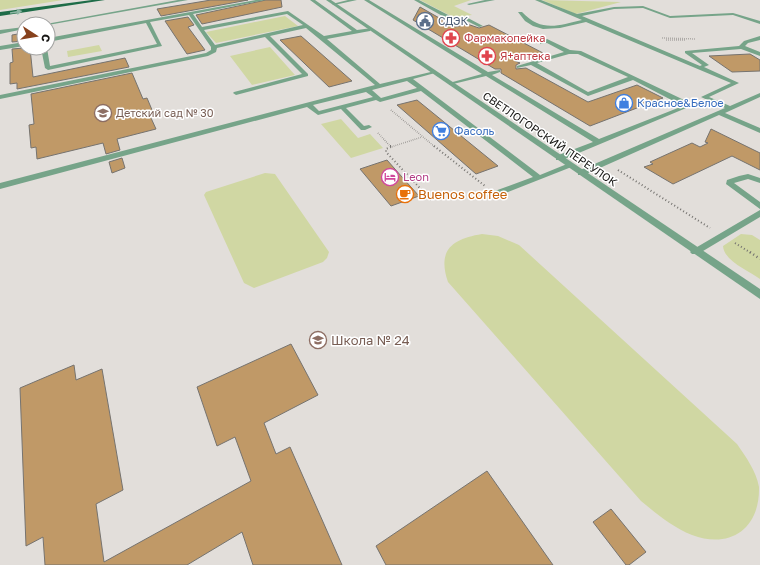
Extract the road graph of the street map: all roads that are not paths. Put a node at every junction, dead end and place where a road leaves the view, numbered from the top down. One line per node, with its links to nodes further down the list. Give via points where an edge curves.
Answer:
1 (74, 0): 13 (main road)
2 (103, 0): 13 (main road)
3 (186, 0): 20 (lane)
4 (263, 0): 16 (lane)
5 (312, 0): 27 (lane)
6 (355, 0): 11 (lane)
7 (366, 0): 46 (lane)
8 (416, 0): 23 (lane, via 455,21 466,18)
9 (492, 0): 12 (lane)
10 (537, 0): 17 (lane)
11 (331, 2): 26 (street, СВЕТЛОГОРСКИЙ ПЕРЕУЛОК)
12 (469, 4)
13 (32, 9): 15 (main road, one-way to 13)
14 (520, 13): 18 (lane, via 531,25 551,29)
15 (0, 14)
16 (190, 14): 19 (lane); 25 (lane)
17 (576, 16): 18 (lane); 21 (lane, via 614,8 644,7 670,18 733,14)
18 (587, 20): 43 (lane)
19 (147, 21): 30 (lane); 40 (lane, via 160,45 48,68)
20 (56, 23)
21 (760, 23)
22 (307, 26): 25 (lane, via 288,12); 29 (lane); 31 (lane)
23 (481, 26)
24 (16, 29): 28 (lane)
25 (201, 29): 35 (lane)
26 (370, 29): 27 (lane); 45 (street, СВЕТЛОГОРСКИЙ ПЕРЕУЛОК)
27 (355, 31): 31 (lane)
28 (0, 32)
29 (266, 35): 35 (lane); 53 (lane, via 306,75)
30 (56, 38)
31 (323, 38): 50 (lane)
32 (760, 38): 36 (lane, via 746,42)
33 (542, 43): 38 (lane, via 546,41)
34 (16, 45): 37 (lane)
35 (214, 47): 55 (lane, via 208,54)
36 (741, 47): 39 (lane); 43 (lane, via 687,52 706,65)
37 (0, 48)
38 (569, 52): 41 (lane); 47 (lane, via 579,52)
39 (760, 54)
40 (46, 56)
41 (532, 64): 42 (lane); 47 (lane, via 588,94)
42 (519, 67)
43 (699, 67): 59 (lane, via 736,83 704,97)
44 (498, 71): 46 (lane)
45 (433, 72): 48 (lane); 49 (street, СВЕТЛОГОРСКИЙ ПЕРЕУЛОК)
46 (488, 74): 49 (lane); 63 (lane)
47 (632, 78): 63 (lane, via 688,106)
48 (409, 79): 50 (lane); 51 (lane)
49 (451, 84): 64 (street, СВЕТЛОГОРСКИЙ ПЕРЕУЛОК)
50 (380, 87): 52 (lane)
51 (422, 89): 56 (lane); 67 (lane)
52 (368, 90): 56 (lane); 57 (lane)
53 (236, 93)
54 (760, 95): 59 (lane)
55 (0, 97)
56 (379, 99): 58 (lane)
57 (309, 105): 58 (lane, via 318,113); 69 (lane)
58 (342, 107): 61 (lane, via 363,129)
59 (730, 108): 60 (lane)
60 (719, 113): 62 (lane); 66 (lane)
61 (370, 127)
62 (760, 131)
63 (598, 142): 64 (lane)
64 (559, 158): 65 (street, СВЕТЛОГОРСКИЙ ПЕРЕУЛОК)
65 (570, 166): 66 (street, СВЕТЛОГОРСКИЙ ПЕРЕУЛОК); 67 (lane)
66 (581, 173): 73 (street, СВЕТЛОГОРСКИЙ ПЕРЕУЛОК)
67 (539, 178): 70 (lane)
68 (760, 181): 71 (lane, via 748,175 730,184)
69 (0, 186)
70 (495, 194)
71 (760, 206)
72 (760, 213): 73 (lane)
73 (695, 252): 74 (street, СВЕТЛОГОРСКИЙ ПЕРЕУЛОК)
74 (760, 295)

